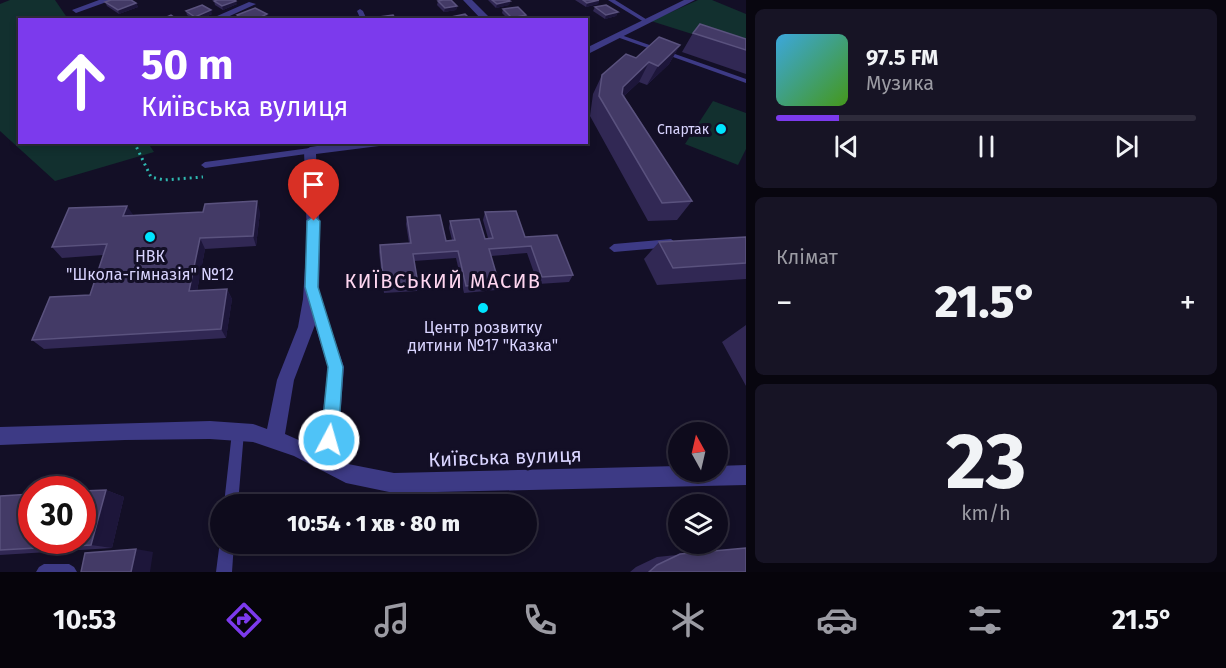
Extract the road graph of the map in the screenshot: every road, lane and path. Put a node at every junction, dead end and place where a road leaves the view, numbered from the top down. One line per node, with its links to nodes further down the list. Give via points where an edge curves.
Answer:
1 (69, 0): 8 (street)
2 (108, 0): 8 (street)
3 (467, 0): 11 (street)
4 (611, 0): 12 (lane)
5 (691, 0): 12 (street)
6 (252, 4): 9 (street)
7 (360, 12): 10 (lane)
8 (77, 15)
9 (217, 18)
10 (363, 18)
11 (486, 18)
12 (646, 21): 13 (street)
13 (619, 36): 14 (street); 15 (lane)
14 (588, 51)
15 (746, 81)
16 (135, 144): 19 (path, via 147,172 157,180 204,177)
17 (364, 144): 18 (street)
18 (310, 151): 19 (lane); 22 (street)
19 (205, 165)
20 (680, 243): 21 (lane)
21 (614, 248)
22 (312, 287): 25 (street, via 307,322 286,380); 26 (street, via 336,367)
23 (238, 432): 24 (street, Київська вулиця); 25 (street, Київська вулиця); 28 (lane)
24 (0, 436)
25 (275, 439): 26 (street, Київська вулиця)
26 (327, 464): 27 (street, Київська вулиця, via 354,476 394,483)
27 (746, 475)
28 (232, 494)
29 (226, 554): 32 (lane)
30 (44, 572): 31 (lane)
31 (69, 572)
32 (224, 572)

